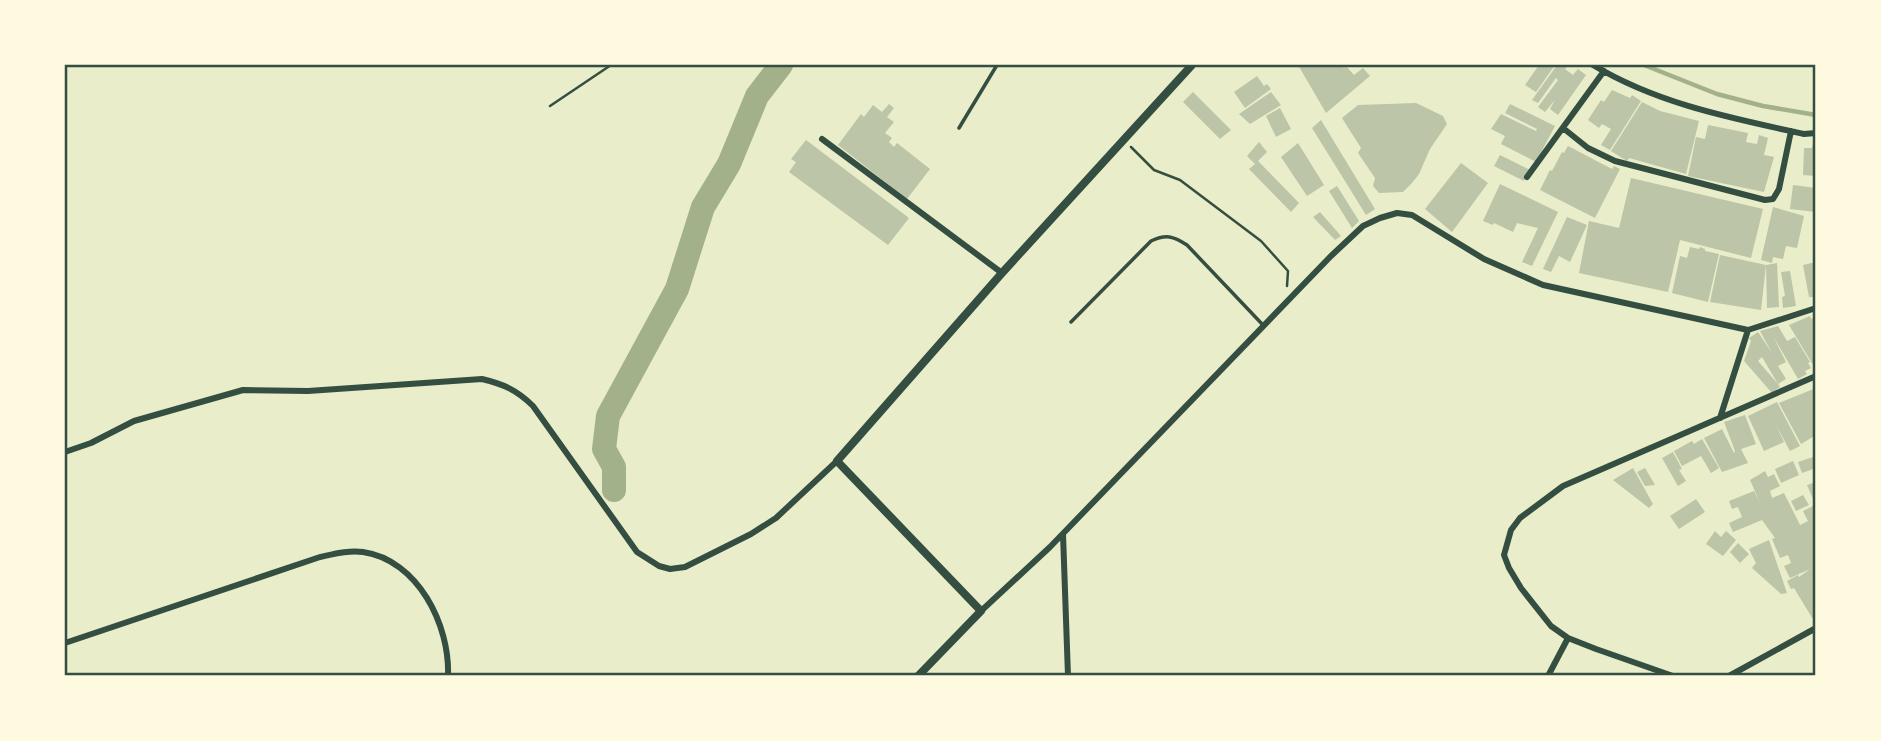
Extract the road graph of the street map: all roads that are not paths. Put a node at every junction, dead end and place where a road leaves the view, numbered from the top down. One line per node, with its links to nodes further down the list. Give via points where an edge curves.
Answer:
1 (997, 65): 5 (lane)
2 (1192, 65): 11 (street)
3 (1593, 65): 4 (street)
4 (1604, 71): 6 (street); 7 (street, via 1704,112)
5 (959, 128)
6 (1563, 128): 7 (street, via 1615,161 1765,200 1773,199 1779,189); 10 (street)
7 (1791, 131): 8 (street)
8 (1816, 133)
9 (822, 139): 11 (street)
10 (1527, 177)
11 (1002, 274): 19 (street)
12 (1816, 308): 15 (street)
13 (1071, 322): 14 (lane, via 1151,241 1164,235 1187,245)
14 (1263, 325): 15 (street, via 1363,226 1397,213 1412,215 1484,259 1543,285); 20 (street)
15 (1748, 330): 17 (street)
16 (1816, 376): 17 (street)
17 (1720, 418): 23 (street, via 1563,486 1511,530 1504,555 1510,568 1539,613)
18 (65, 453): 19 (street, via 134,421 243,390 308,391 482,379 506,385 533,405 637,552 670,569 685,567 751,534 797,501)
19 (837, 461): 21 (street)
20 (1063, 534): 21 (street); 27 (street)
21 (981, 611): 26 (street)
22 (1816, 628): 30 (street)
23 (1568, 638): 28 (street); 29 (street)
24 (65, 643): 25 (street, via 320,557 362,552 400,566 415,581 442,632)
25 (448, 676)
26 (919, 676)
27 (1068, 676)
28 (1548, 676)
29 (1673, 676)
30 (1729, 676)

